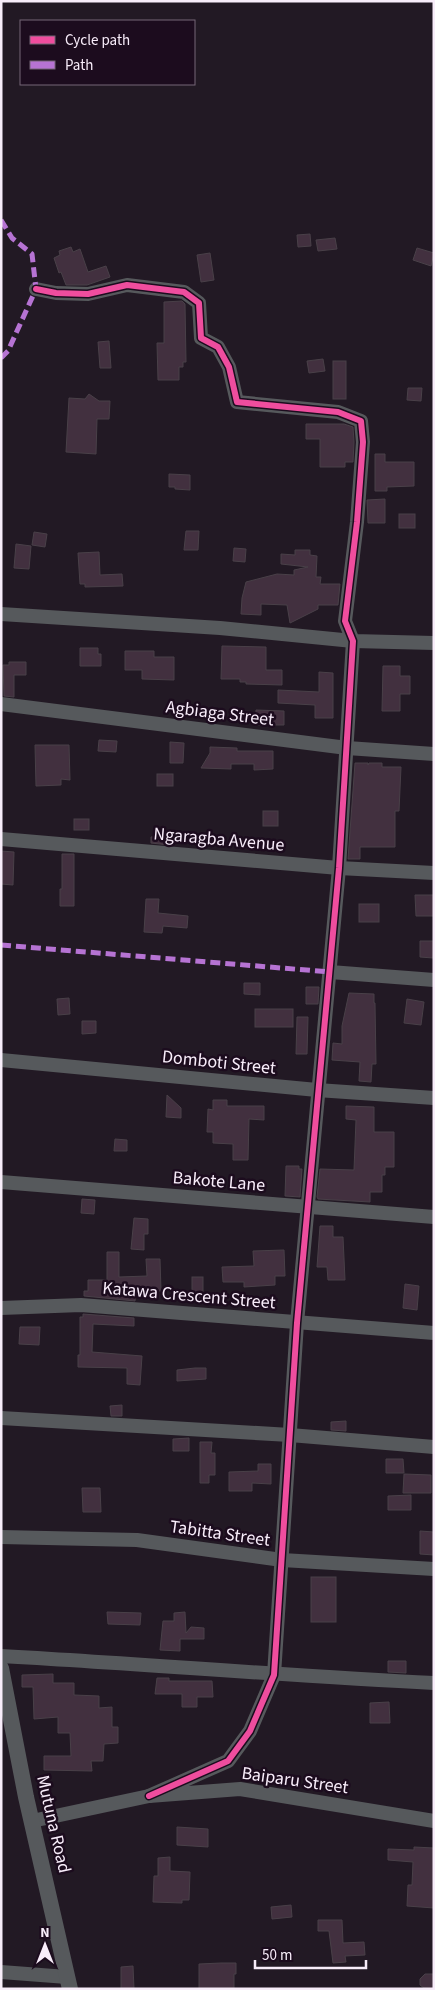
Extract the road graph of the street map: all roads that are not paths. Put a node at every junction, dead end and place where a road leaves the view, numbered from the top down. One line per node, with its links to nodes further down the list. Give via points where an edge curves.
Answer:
1 (36, 289): 3 (street, via 88,294 127,285 184,292 199,303 201,338 218,347 229,367 237,402 338,412 361,420 363,442 357,522 344,621)
2 (1, 614): 3 (street, via 220,628)
3 (353, 641): 4 (street); 6 (street)
4 (434, 643)
5 (1, 704): 6 (street, Agbiaga Street)
6 (347, 748): 7 (street, Agbiaga Street); 9 (street)
7 (434, 754)
8 (1, 839): 9 (street, Ngaragba Avenue)
9 (339, 868): 10 (street, Ngaragba Avenue); 11 (street)
10 (434, 873)
11 (330, 972): 12 (street); 14 (street)
12 (434, 980)
13 (1, 1060): 14 (street, Domboti Street)
14 (317, 1090): 15 (street, Domboti Street); 17 (street)
15 (434, 1098)
16 (1, 1182): 17 (street, Bakote Lane)
17 (306, 1207): 18 (street, Bakote Lane); 20 (street)
18 (434, 1217)
19 (1, 1308): 20 (street, Katawa Crescent Street, via 81,1305)
20 (297, 1323): 21 (street, Katawa Crescent Street); 23 (street)
21 (434, 1333)
22 (1, 1418): 23 (street)
23 (290, 1435): 24 (street); 26 (street)
24 (434, 1447)
25 (1, 1538): 26 (street, Tabitta Street, via 137,1540)
26 (282, 1560): 27 (street, Tabitta Street); 30 (street)
27 (434, 1569)
28 (1, 1656): 30 (street, via 152,1664)
29 (1, 1668): 33 (street, Mutuna Road)
30 (274, 1675): 31 (street); 32 (street, via 250,1731 228,1761)
31 (434, 1683)
32 (149, 1796): 33 (street, Baiparu Street); 34 (street, Baiparu Street, via 240,1789)
33 (32, 1821): 36 (street, Mutuna Road)
34 (434, 1821)
35 (1, 1972): 36 (street)
36 (69, 1983)

